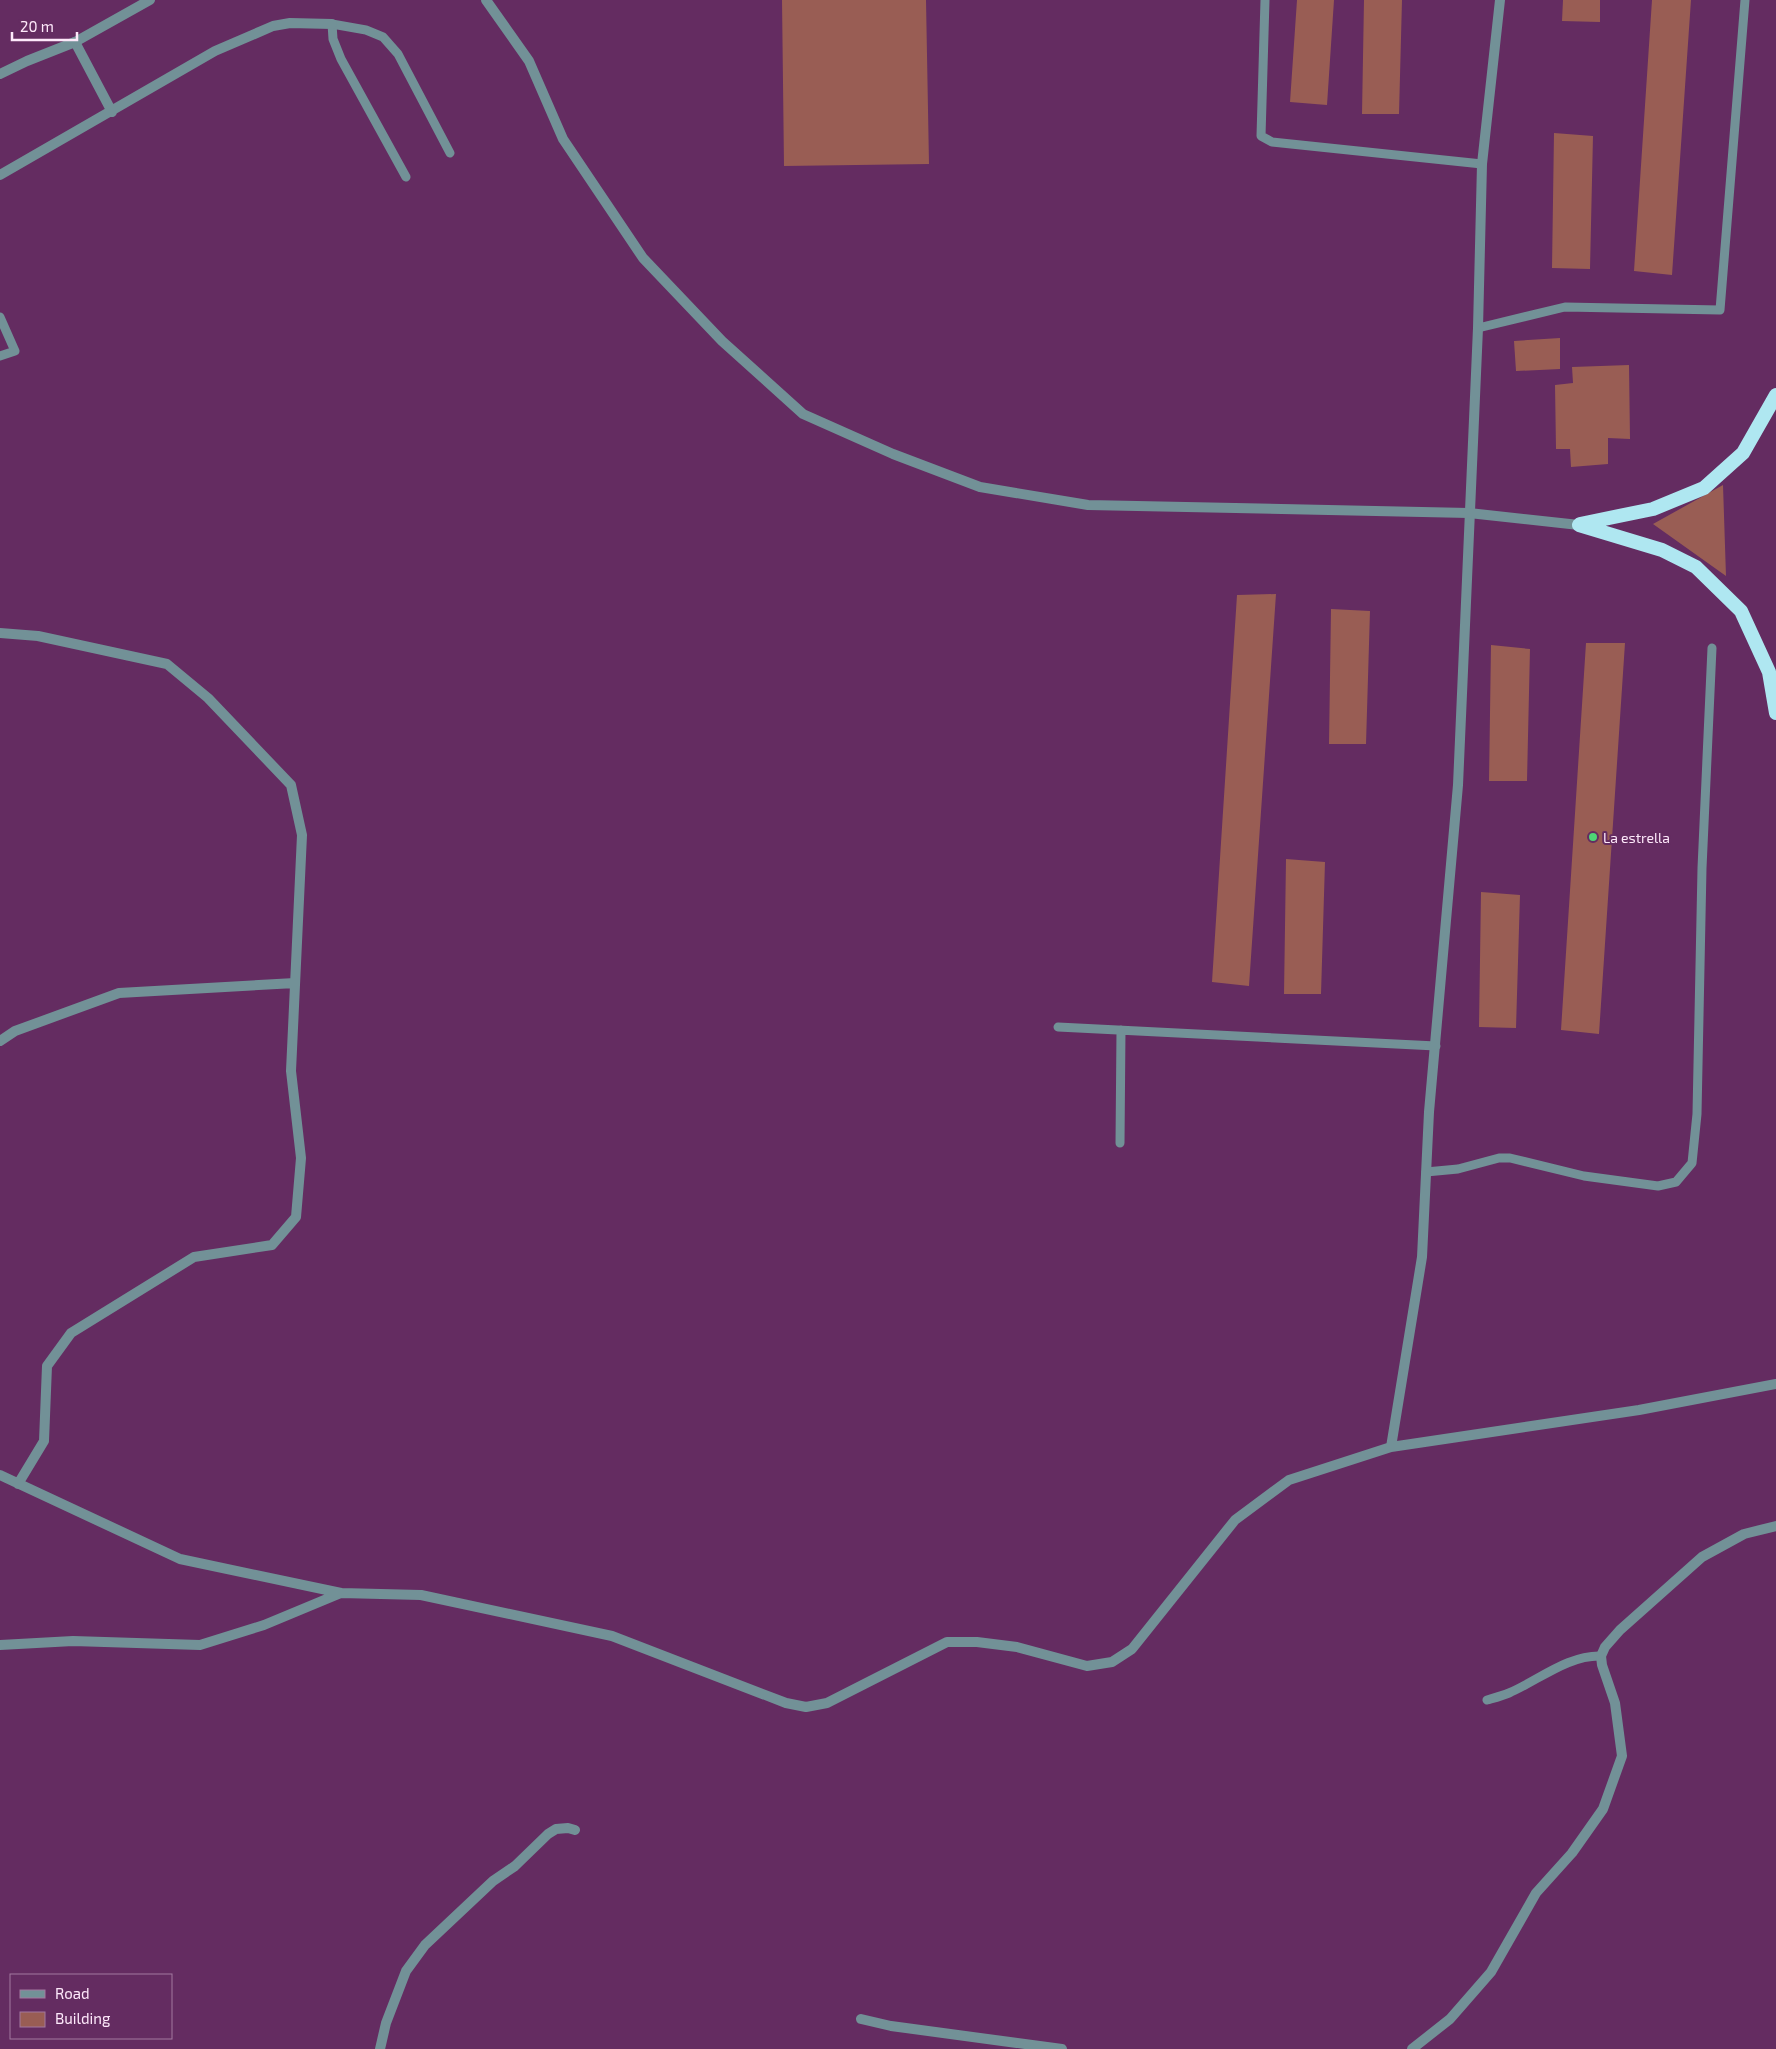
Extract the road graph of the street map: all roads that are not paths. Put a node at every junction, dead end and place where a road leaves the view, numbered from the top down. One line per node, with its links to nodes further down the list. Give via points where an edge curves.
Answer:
1 (150, 0): 7 (street)
2 (486, 0): 18 (street, via 529,61 563,139 643,258 722,341 803,414 893,454 980,487 1088,505)
3 (1265, 0): 11 (lane, via 1261,136 1272,142)
4 (1500, 0): 11 (street)
5 (1744, 0): 15 (lane, via 1720,310 1566,307)
6 (332, 24): 9 (street, via 273,26 215,51); 10 (lane, via 366,30 382,37 398,54); 13 (lane, via 333,39 341,59)
7 (75, 42): 8 (street); 9 (street)
8 (0, 74)
9 (112, 112): 12 (street)
10 (450, 153)
11 (1482, 164): 15 (street)
12 (0, 175)
13 (406, 177)
14 (0, 317): 16 (lane, via 15,351)
15 (1478, 328): 18 (street)
16 (0, 356)
17 (1776, 395): 19 (highway, via 1743,453 1704,488 1652,509)
18 (1468, 513): 19 (street); 27 (street, via 1458,785)
19 (1579, 524): 22 (highway, via 1662,550 1696,567 1741,611 1769,672)
20 (0, 633): 23 (street, via 38,636 167,664 208,698 291,785 302,835)
21 (1712, 648): 29 (lane, via 1702,868 1697,1114 1692,1163 1676,1182 1658,1186 1584,1176 1510,1158)
22 (1776, 713)
23 (295, 983): 26 (street, via 119,993 15,1031); 33 (street, via 290,1071 300,1158 296,1217 272,1245 194,1257 71,1333 47,1366 44,1441)
24 (1058, 1027): 25 (lane)
25 (1121, 1030): 27 (lane); 28 (lane)
26 (0, 1041)
27 (1436, 1046): 29 (street)
28 (1120, 1142)
29 (1426, 1172): 31 (street, via 1422,1257)
30 (1776, 1384): 31 (street, via 1638,1410)
31 (1391, 1446): 35 (street, via 1289,1480 1235,1520 1132,1649 1112,1662 1087,1666 1017,1647 947,1642 827,1703 806,1706 786,1703 612,1636 421,1595)
32 (0, 1474): 33 (street)
33 (18, 1484): 35 (street, via 180,1559)
34 (1776, 1526): 37 (street, via 1744,1534 1702,1557 1620,1630)
35 (341, 1594): 36 (street, via 264,1625 200,1645 72,1641)
36 (0, 1645)
37 (1601, 1656): 38 (lane, via 1589,1656 1565,1664 1509,1693); 43 (street, via 1615,1703 1622,1756 1603,1810 1536,1893 1491,1972 1450,2019)
38 (1487, 1700)
39 (575, 1830): 41 (street, via 556,1829 548,1834 425,1945 406,1972 386,2023)
40 (861, 2019): 42 (street)
41 (380, 2049)
42 (1062, 2049)
43 (1412, 2049)

